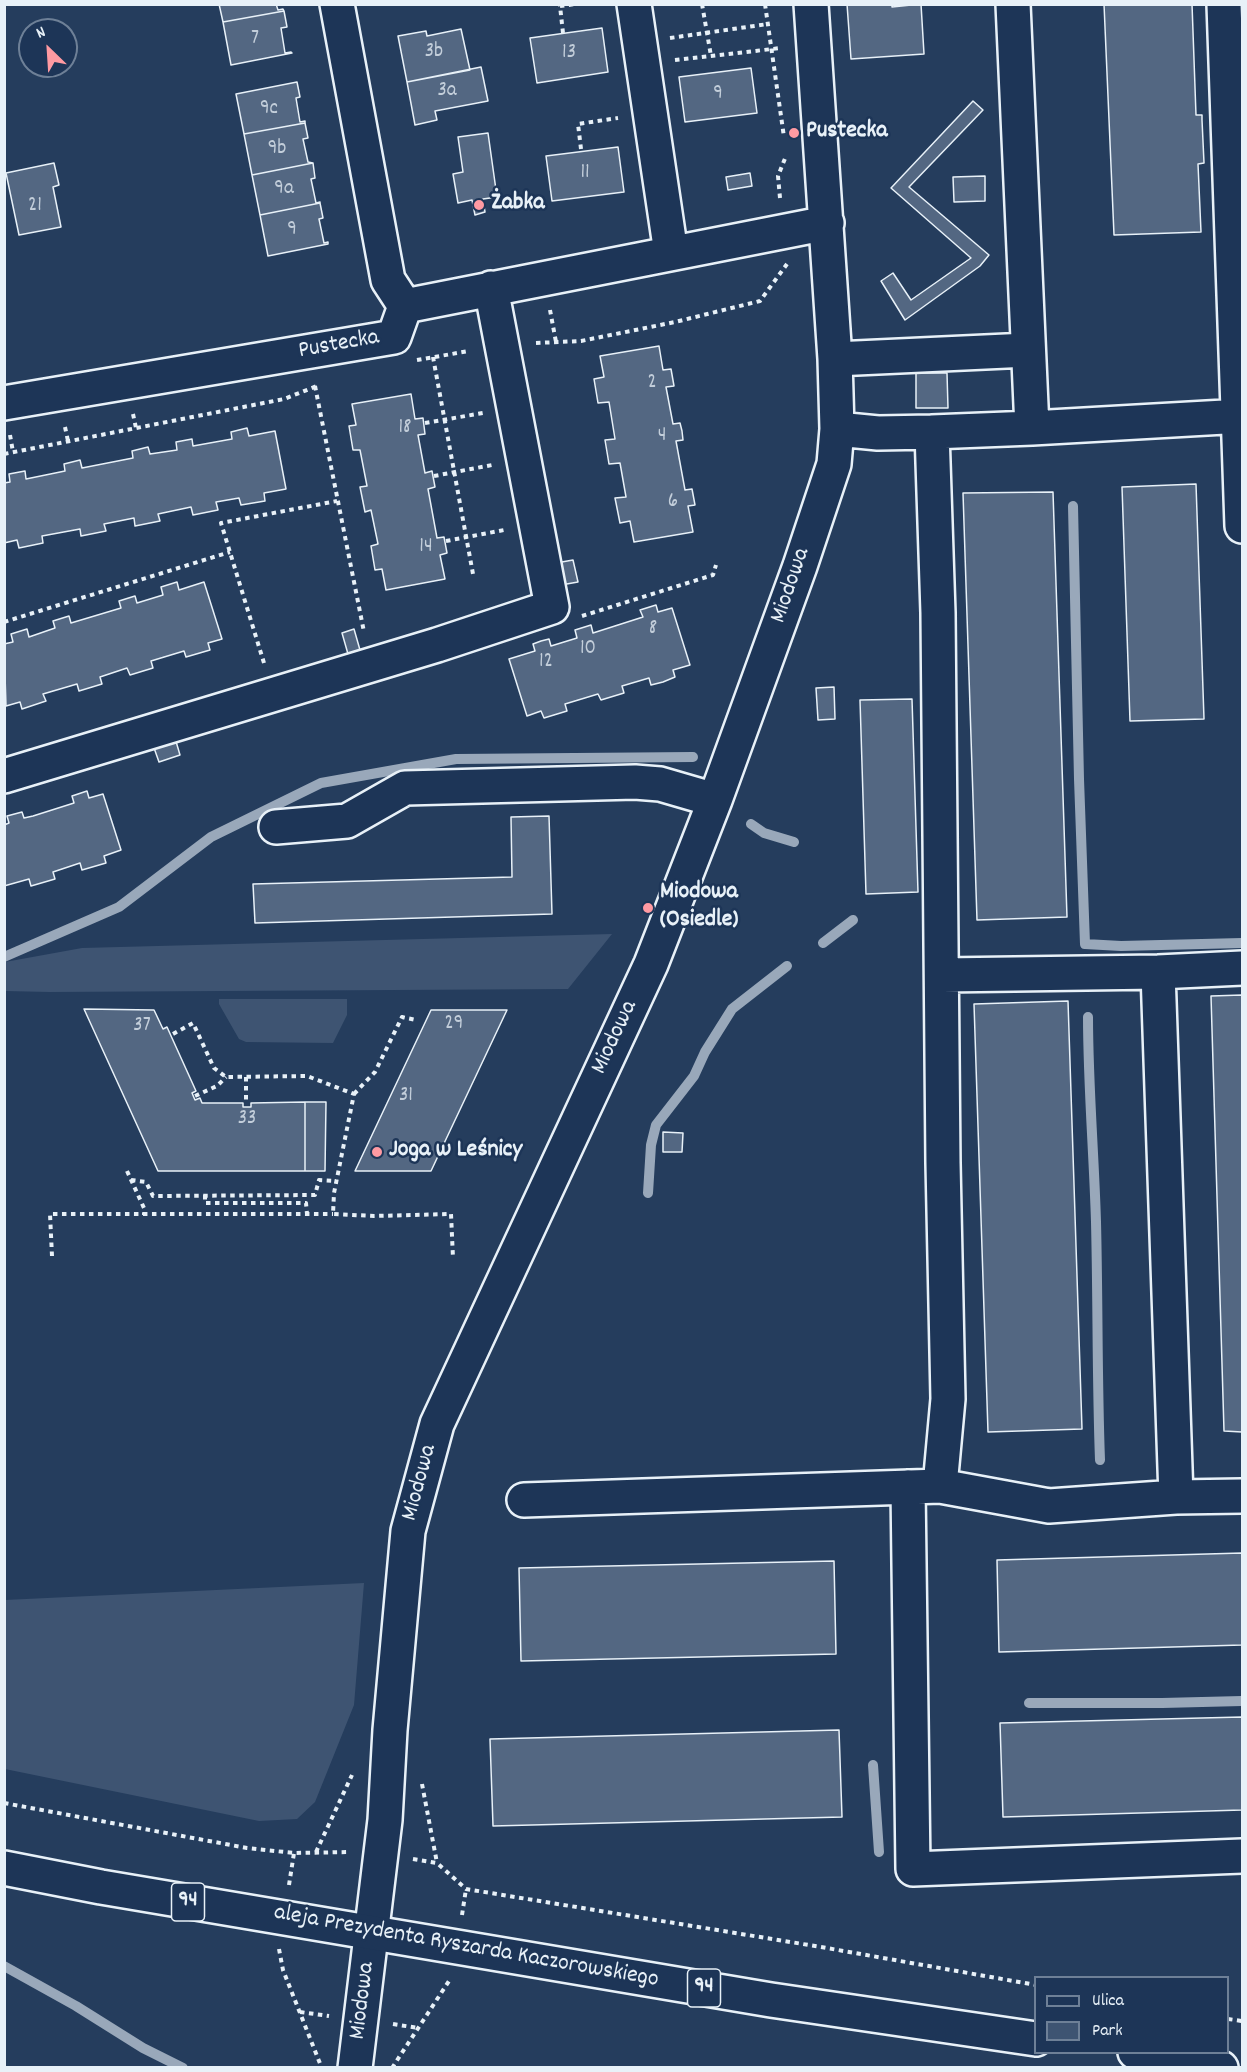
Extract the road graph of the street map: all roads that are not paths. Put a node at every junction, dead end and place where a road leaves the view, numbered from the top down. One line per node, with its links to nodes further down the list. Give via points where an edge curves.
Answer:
1 (337, 4): 9 (street, via 388,280)
2 (634, 4): 7 (street)
3 (811, 4): 6 (street, Miodowa)
4 (1013, 4): 10 (street)
5 (1224, 4): 13 (street)
6 (827, 223): 7 (street, Pustecka); 11 (street, Miodowa)
7 (671, 253): 8 (street, Pustecka)
8 (491, 288): 9 (street, Pustecka); 18 (street, via 552,607)
9 (405, 306): 12 (street, Pustecka, via 394,337)
10 (1028, 350): 11 (street); 15 (street)
11 (835, 359): 14 (street, Miodowa)
12 (4, 403)
13 (1241, 416): 15 (street); 17 (street)
14 (837, 429): 16 (street); 19 (street, Miodowa, via 834,464)
15 (1032, 429): 16 (street)
16 (933, 432): 23 (street)
17 (1242, 525)
18 (4, 777)
19 (715, 800): 20 (street, via 660,784 634,782 405,788 348,821); 31 (street, Miodowa, via 651,964 437,1425 408,1531)
20 (276, 827)
21 (1242, 968): 22 (street)
22 (1158, 972): 23 (street); 27 (street)
23 (943, 975): 24 (street, via 948,1399)
24 (940, 1486): 25 (street); 27 (street, via 1049,1506)
25 (908, 1487): 28 (street); 29 (street, via 913,1869)
26 (1242, 1496): 27 (street)
27 (1176, 1497)
28 (524, 1500)
29 (1242, 1856)
30 (4, 1868): 31 (street, aleja Prezydenta Ryszarda Kaczorowskiego / 94)
31 (373, 1932): 32 (street, aleja Prezydenta Ryszarda Kaczorowskiego / 94, via 771,2000); 34 (street, Miodowa)
32 (1034, 2039)
33 (1146, 2054): 35 (street)
34 (355, 2067)
35 (1221, 2067)

